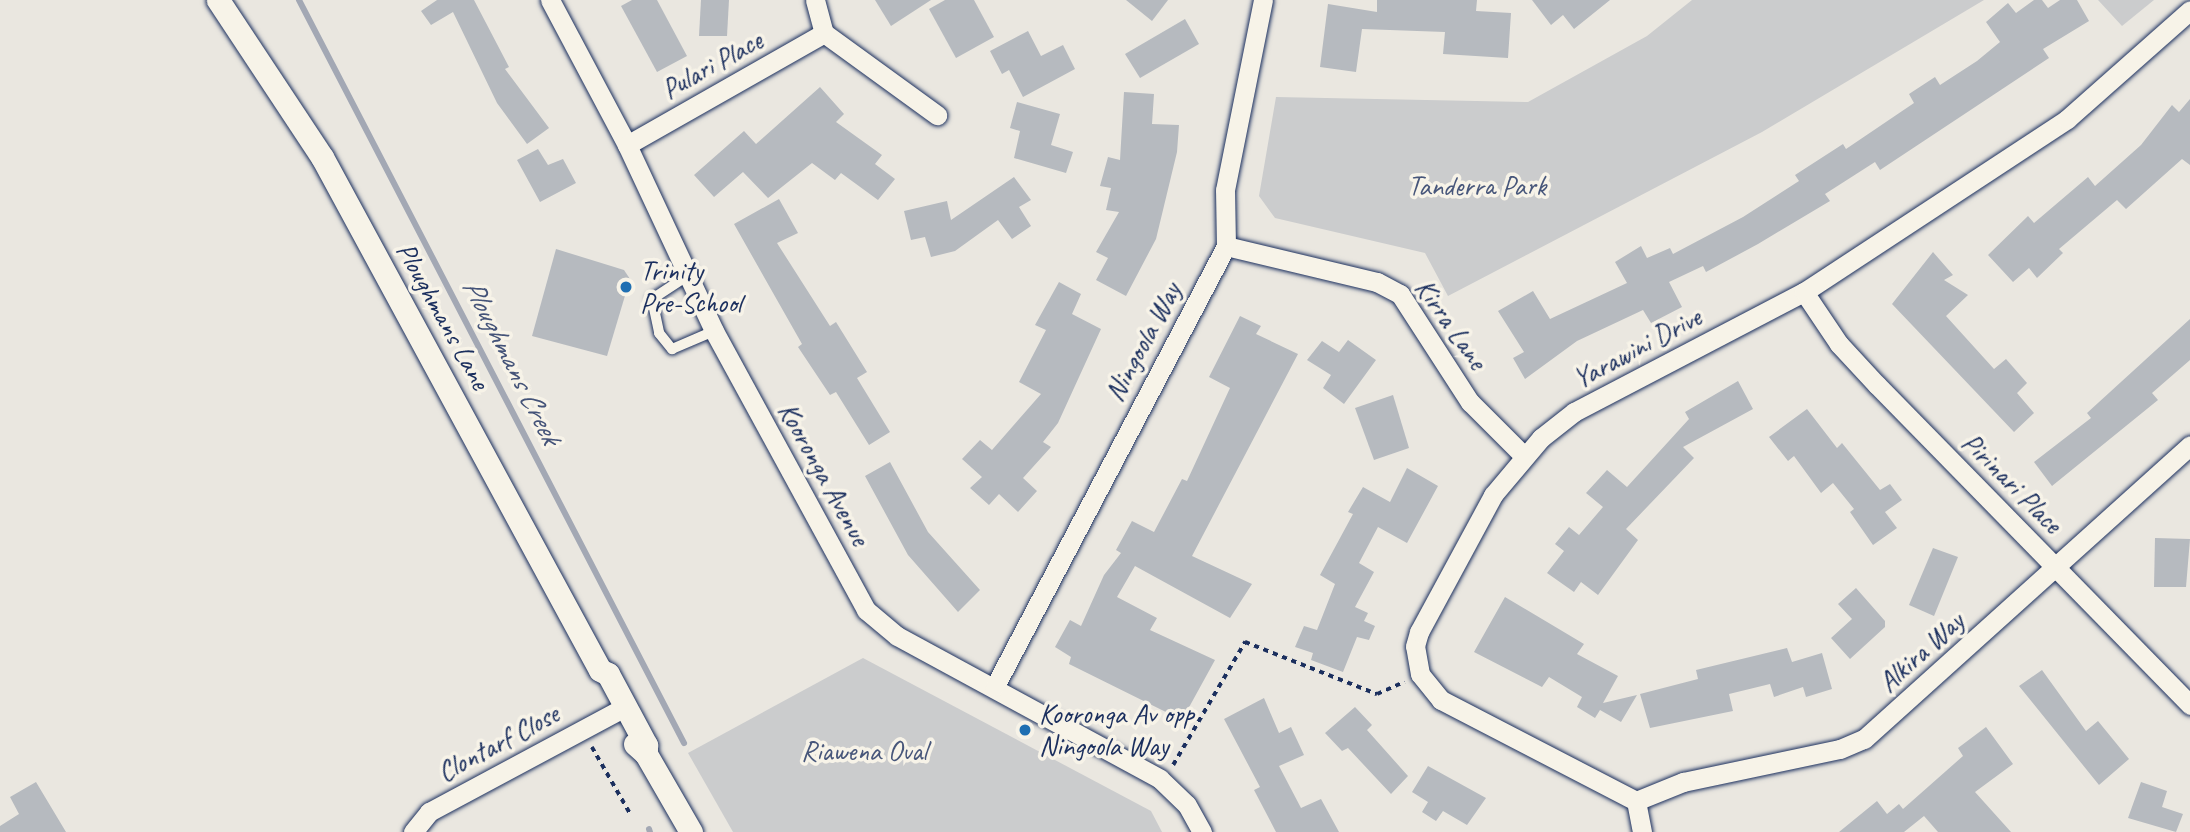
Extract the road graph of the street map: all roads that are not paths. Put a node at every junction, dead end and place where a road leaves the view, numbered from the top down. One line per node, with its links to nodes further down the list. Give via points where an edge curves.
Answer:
1 (218, 0): 16 (street, Ploughmans Lane, via 322,157)
2 (550, 0): 8 (street, Kooronga Avenue)
3 (816, 0): 6 (street)
4 (1263, 0): 9 (street, Ningoola Way, via 1225,190)
5 (2190, 10): 11 (street, Yarawini Drive, via 2067,118)
6 (824, 33): 7 (street); 8 (street, Pulari Place)
7 (937, 115)
8 (627, 145): 10 (street, Kooronga Avenue)
9 (1226, 246): 14 (street, Kirra Lane, via 1377,282 1400,294 1471,402); 17 (street, Ningoola Way)
10 (687, 276): 12 (street, Kooronga Avenue); 12 (lane, via 652,299 659,333 672,349)
11 (1804, 292): 14 (street, Yarawini Drive, via 1588,404); 15 (street, Pirinari Place, via 1839,345)
12 (714, 331): 17 (street, Kooronga Avenue, via 866,610 897,636)
13 (2190, 445): 15 (street, Alkira Way)
14 (1524, 456): 21 (street, Yarawini Drive, via 1493,495 1419,632 1415,646 1420,674 1441,700)
15 (2056, 567): 18 (street, Pirinari Place); 21 (street, Alkira Way, via 1864,739 1840,749 1683,782)
16 (600, 670): 19 (street, Ploughmans Lane, via 599,679); 20 (street, Ploughmans Lane, via 608,674 646,745)
17 (995, 686): 24 (street, Kooronga Avenue, via 1163,782 1187,805)
18 (2190, 705)
19 (617, 711): 20 (street, Ploughmans Lane, via 638,750); 22 (street, Clontarf Close, via 429,812)
20 (646, 754): 23 (street, Ploughmans Lane)
21 (1636, 801): 25 (street)
22 (413, 832)
23 (691, 832)
24 (1202, 832)
25 (1642, 832)

